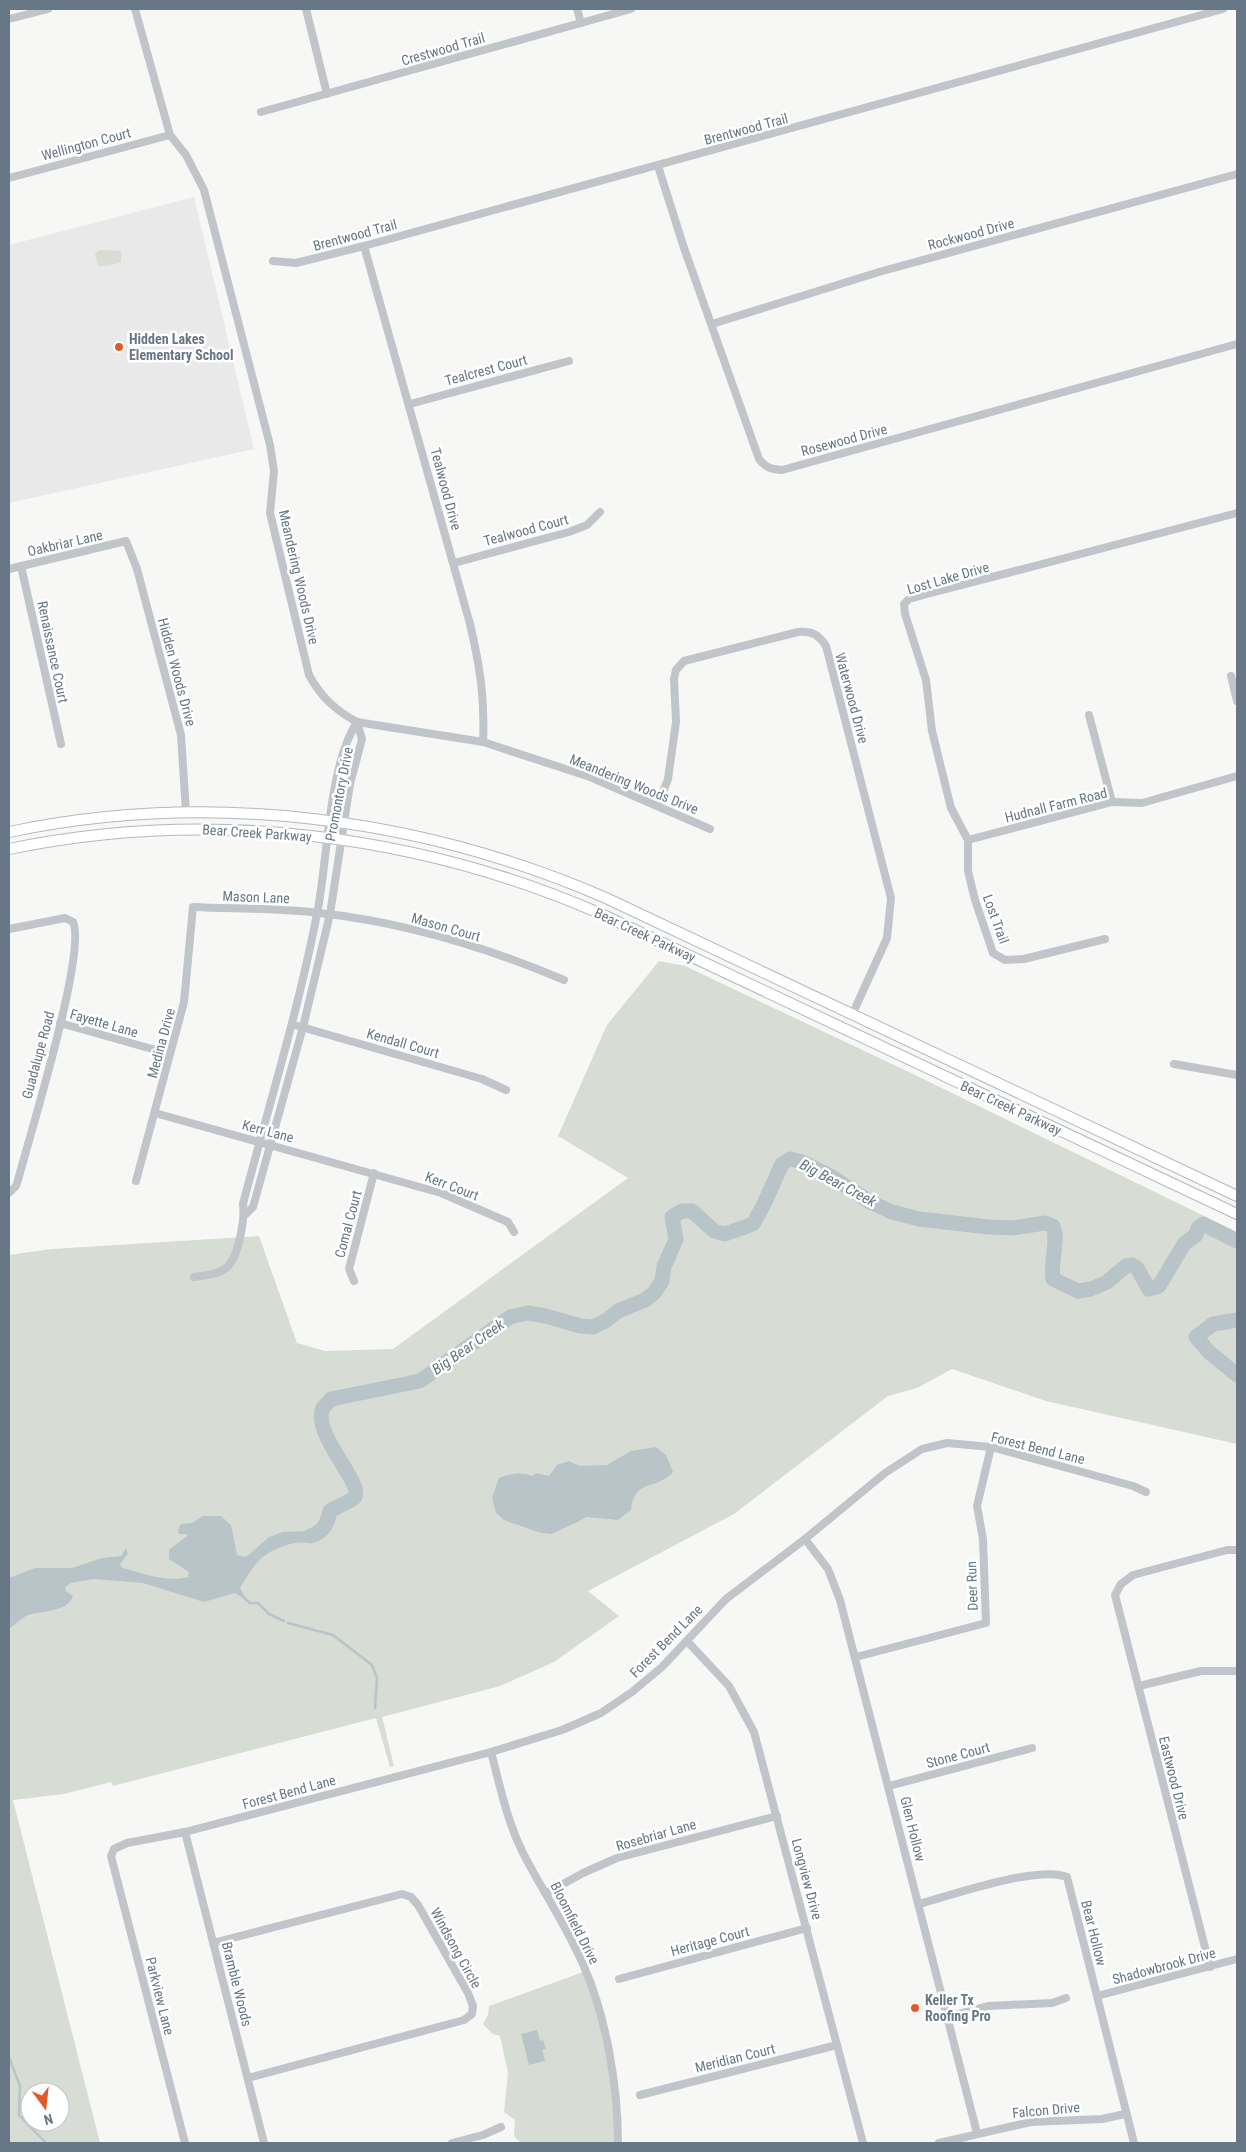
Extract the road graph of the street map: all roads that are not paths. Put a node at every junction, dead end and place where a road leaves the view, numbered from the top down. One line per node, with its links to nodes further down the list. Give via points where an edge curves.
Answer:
1 (48, 9): 7 (street)
2 (135, 9): 11 (street, Meandering Woods Drive)
3 (306, 9): 9 (street)
4 (577, 9): 8 (street)
5 (631, 9): 8 (street, Crestwood Trail)
6 (1223, 9): 12 (street, Brentwood Trail)
7 (9, 19)
8 (581, 23): 9 (street, Crestwood Trail)
9 (327, 94): 10 (street, Crestwood Trail)
10 (261, 112)
11 (170, 135): 14 (street, Wellington Court); 30 (street, Meandering Woods Drive, via 186,155 204,190 268,436 274,472 270,513 309,675 320,695 339,712)
12 (658, 166): 15 (street, Brentwood Trail); 17 (street, Rosewood Drive)
13 (1237, 174): 17 (street, Rockwood Drive, via 879,272)
14 (9, 178)
15 (364, 246): 16 (street, Brentwood Trail, via 296,263); 20 (street, Tealwood Drive)
16 (273, 261)
17 (712, 324): 18 (street, Rosewood Drive, via 759,460 764,466 782,470)
18 (1237, 344)
19 (569, 361): 20 (street, Tealcrest Court)
20 (410, 404): 24 (street, Tealwood Drive)
21 (600, 512): 24 (street, Tealwood Court, via 587,525 569,532)
22 (1237, 513): 45 (street, Lost Lake Drive, via 906,601 905,614 926,680 932,731 951,808)
23 (126, 541): 25 (street, Oakbriar Lane); 38 (street, Hidden Woods Drive, via 137,570 181,735)
24 (454, 562): 31 (street, Tealwood Drive, via 481,674)
25 (22, 566): 26 (street, Oakbriar Lane); 32 (street, Renaissance Court)
26 (9, 569)
27 (1231, 676): 28 (street)
28 (1237, 701)
29 (1090, 715): 36 (street)
30 (357, 722): 31 (street, Meandering Woods Drive); 34 (street, Promontory Drive, via 349,735); 35 (street, Promontory Drive, via 362,739)
31 (483, 742): 37 (street, Meandering Woods Drive, via 590,777)
32 (61, 744)
33 (1237, 776): 36 (street, Hudnall Farm Road, via 1142,803)
34 (337, 782): 35 (street); 39 (street, Promontory Drive)
35 (350, 784): 40 (street, Promontory Drive)
36 (1112, 802): 45 (street, Hudnall Farm Road)
37 (658, 805): 41 (street, Meandering Woods Drive); 55 (street, Waterwood Drive, via 668,779 676,722 674,679 676,670 684,661 798,632 814,633 820,637 826,646 891,898 887,938)
38 (186, 812): 39 (main road, Bear Creek Parkway, via 262,814); 42 (main road, Bear Creek Parkway, via 100,818)
39 (330, 822): 40 (main road, Bear Creek Parkway); 43 (street, Promontory Drive)
40 (345, 824): 44 (street, Promontory Drive); 55 (main road, Bear Creek Parkway, via 459,847 538,870 606,898)
41 (710, 828)
42 (9, 832)
43 (328, 838): 44 (main road, Bear Creek Parkway); 46 (main road, Bear Creek Parkway, via 261,830 187,829 102,835); 47 (street, Promontory Drive)
44 (342, 840): 48 (street, Promontory Drive); 70 (main road, Bear Creek Parkway, via 463,865 561,897)
45 (968, 840): 53 (street, Lost Trail, via 968,871 993,953 1005,960 1024,959)
46 (9, 849)
47 (322, 875): 48 (street); 50 (street, Promontory Drive)
48 (336, 876): 51 (street, Promontory Drive)
49 (193, 907): 50 (street, Mason Lane); 59 (street, Medina Drive, via 186,993)
50 (317, 912): 51 (street, Mason Court); 57 (street, Promontory Drive)
51 (330, 914): 54 (street, Mason Court, via 447,939); 58 (street, Promontory Drive)
52 (9, 929): 56 (street, Guadalupe Road, via 60,918 73,922 76,936 73,968)
53 (1105, 939)
54 (564, 980)
55 (852, 1015): 69 (main road, Bear Creek Parkway)
56 (60, 1023): 59 (street, Fayette Lane); 68 (street, Guadalupe Road, via 18,1180)
57 (291, 1024): 58 (street, Kendall Court); 64 (street, Promontory Drive)
58 (302, 1027): 62 (street, Kendall Court, via 482,1078); 65 (street, Promontory Drive)
59 (170, 1054): 63 (street, Medina Drive)
60 (1174, 1064): 61 (street)
61 (1237, 1075)
62 (506, 1090)
63 (155, 1113): 64 (street, Kerr Lane); 67 (street, Medina Drive)
64 (259, 1143): 65 (street, Kerr Lane); 71 (street, Promontory Drive, via 242,1204)
65 (270, 1145): 66 (street, Kerr Lane); 71 (street, Promontory Drive, via 253,1207)
66 (374, 1173): 72 (street, Kerr Court, via 441,1193 508,1222); 74 (street, Comal Court, via 349,1269)
67 (136, 1181)
68 (10, 1192)
69 (1237, 1196)
70 (1237, 1214)
71 (245, 1215): 73 (street, Promontory Drive, via 235,1254 228,1266 212,1274)
72 (514, 1232)
73 (194, 1276)
74 (354, 1281)
75 (991, 1447): 76 (street, Forest Bend Lane); 77 (street, Forest Bend Lane, via 946,1443 922,1449 885,1473); 80 (street, Deer Run, via 977,1506 983,1539 986,1623)
76 (1146, 1492)
77 (805, 1539): 79 (street, Forest Bend Lane, via 726,1599); 80 (street, Glen Hollow, via 833,1580)
78 (1237, 1550): 82 (street, Eastwood Drive, via 1133,1575 1121,1584 1115,1595)
79 (686, 1641): 84 (street, Forest Bend Lane, via 647,1680 601,1713 562,1730); 86 (street, Longview Drive, via 729,1686 745,1713 754,1732)
80 (856, 1656): 85 (street, Glen Hollow)
81 (1237, 1671): 82 (street, via 1201,1671)
82 (1139, 1686): 94 (street, Eastwood Drive)
83 (1032, 1748): 85 (street, Stone Court)
84 (491, 1752): 87 (street, Forest Bend Lane); 89 (street, Bloomfield Drive, via 507,1817)
85 (890, 1786): 90 (street, Glen Hollow)
86 (777, 1816): 89 (street, Rosebriar Lane, via 617,1858); 91 (street, Longview Drive)
87 (185, 1832): 88 (street, Forest Bend Lane, via 127,1843 114,1849); 92 (street, Bramble Woods)
88 (111, 1856): 105 (street, Parkview Lane)
89 (546, 1893): 108 (street, Bloomfield Drive, via 578,1952 591,1986 610,2060)
90 (919, 1904): 96 (street, Bear Hollow, via 1022,1877 1058,1873 1067,1877); 98 (street, Glen Hollow)
91 (807, 1928): 95 (street, Heritage Court); 99 (street, Longview Drive)
92 (214, 1943): 100 (street, Bramble Woods); 100 (street, Windsong Circle, via 402,1894 411,1897 418,1905 473,2006 472,2014 456,2022)
93 (1237, 1959): 94 (street, Shadowbrook Drive)
94 (1210, 1967): 96 (street, Shadowbrook Drive)
95 (619, 1979)
96 (1097, 1996): 102 (street, Bear Hollow)
97 (1066, 1998): 98 (street, via 1052,2003 988,2006)
98 (947, 2017): 104 (street, Glen Hollow)
99 (837, 2045): 101 (street, Meridian Court); 109 (street, Longview Drive)
100 (248, 2078): 106 (street, Bramble Woods)
101 (640, 2095)
102 (1126, 2114): 104 (street, Falcon Drive, via 1102,2119 1032,2122); 111 (street, Bear Hollow)
103 (500, 2127): 107 (street, via 484,2135)
104 (977, 2133): 110 (street, Falcon Drive)
105 (185, 2143)
106 (264, 2143)
107 (452, 2143)
108 (618, 2143)
109 (863, 2143)
110 (940, 2143)
111 (1134, 2143)

